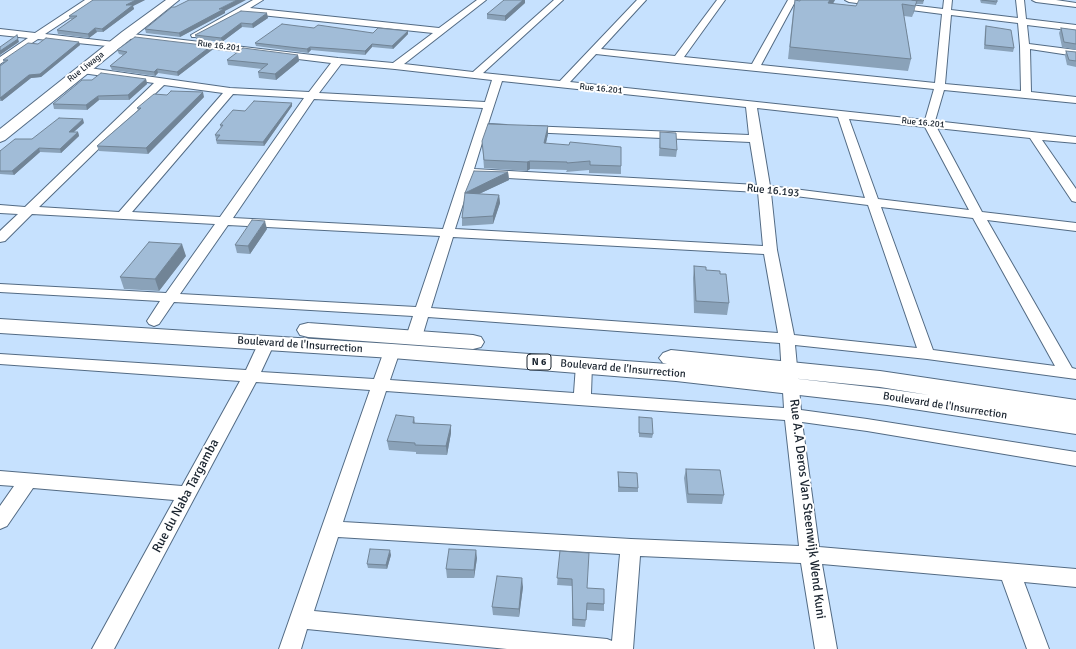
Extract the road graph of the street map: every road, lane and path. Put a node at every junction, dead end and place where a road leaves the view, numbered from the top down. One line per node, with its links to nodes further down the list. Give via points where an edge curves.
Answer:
1 (93, 0): 21 (street)
2 (174, 0): 20 (main road, Rue Liwaga)
3 (259, 0): 14 (street)
4 (482, 0): 18 (street)
5 (559, 0): 33 (street)
6 (642, 0): 25 (street)
7 (721, 0): 27 (street)
8 (792, 0): 31 (street)
9 (849, 0): 15 (street)
10 (948, 0): 15 (street)
11 (1020, 0): 16 (street)
12 (1036, 0): 13 (street)
13 (1076, 5)
14 (241, 10): 18 (street); 22 (street)
15 (946, 12): 16 (street); 37 (street)
16 (1021, 22): 17 (street); 24 (street)
17 (1076, 28)
18 (441, 31): 30 (street)
19 (0, 32): 21 (street)
20 (126, 35): 22 (street, Rue 16.201); 23 (main road, Rue Liwaga)
21 (36, 36): 23 (street); 28 (street)
22 (183, 41): 29 (street, Rue 16.201)
23 (114, 45): 32 (main road, Rue Liwaga)
24 (1025, 46): 26 (street); 39 (street)
25 (594, 51): 27 (street); 36 (street)
26 (1076, 53)
27 (677, 60): 31 (street)
28 (0, 61)
29 (338, 61): 30 (street, Rue 16.201); 40 (street)
30 (395, 66): 33 (street, Rue 16.201)
31 (755, 68): 37 (street)
32 (82, 70): 35 (street); 47 (main road, Rue Liwaga)
33 (475, 75): 34 (street, Rue 16.201)
34 (498, 78): 36 (street, Rue 16.201); 42 (street)
35 (162, 81): 38 (street); 58 (street)
36 (563, 84): 43 (street, Rue 16.201)
37 (940, 85): 39 (street); 45 (street)
38 (230, 91): 40 (street); 60 (street)
39 (1026, 94): 41 (street)
40 (311, 96): 42 (street); 61 (street)
41 (1076, 100)
42 (489, 105): 46 (street)
43 (751, 105): 44 (street, Rue 16.201); 49 (street, Rue A.A Deros Van Steenwijk Wend Kuni)
44 (842, 114): 45 (street, Rue 16.201); 56 (street)
45 (929, 124): 48 (street, Rue 16.201); 59 (street)
46 (482, 127): 49 (street); 51 (street)
47 (1, 135)
48 (1034, 136): 50 (street, Rue 16.201); 52 (street)
49 (755, 139): 54 (street, Rue A.A Deros Van Steenwijk Wend Kuni)
50 (1076, 140)
51 (468, 172): 54 (street, Rue 16.193); 63 (street)
52 (1062, 179): 53 (street); 55 (street)
53 (1076, 181)
54 (764, 189): 56 (street, Rue 16.193); 65 (street, Rue A.A Deros Van Steenwijk Wend Kuni)
55 (1076, 198)
56 (873, 202): 59 (street, Rue 16.193); 76 (street)
57 (0, 209): 58 (street)
58 (28, 211): 60 (street); 64 (street)
59 (977, 214): 62 (street, Rue 16.193); 79 (street)
60 (122, 216): 61 (street)
61 (224, 221): 63 (street); 67 (street)
62 (1076, 227)
63 (448, 234): 65 (street); 69 (street)
64 (0, 238)
65 (770, 250): 73 (street, Rue A.A Deros Van Steenwijk Wend Kuni)
66 (0, 288): 67 (street)
67 (170, 298): 69 (street); 70 (street)
68 (0, 310): 70 (main road, Boulevard de l'Insurrection / N 6)
69 (422, 312): 72 (street); 73 (street)
70 (154, 320): 72 (main road, Boulevard de l'Insurrection / N 6)
71 (0, 326): 74 (main road, Boulevard de l'Insurrection / N 6)
72 (414, 337): 81 (main road, Boulevard de l'Insurrection / N 6, via 676,358)
73 (787, 339): 76 (street); 81 (street, Rue A.A Deros Van Steenwijk Wend Kuni)
74 (267, 342): 75 (main road, Boulevard de l'Insurrection / N 6); 80 (street, Rue du Naba Targamba)
75 (392, 351): 78 (main road, Boulevard de l'Insurrection / N 6); 82 (street)
76 (927, 354): 79 (street)
77 (0, 359): 80 (street)
78 (584, 365): 81 (main road, Boulevard de l'Insurrection / N 6); 83 (street)
79 (1071, 373)
80 (251, 376): 82 (street); 90 (street, Rue du Naba Targamba)
81 (791, 378): 84 (main road, Boulevard de l'Insurrection / N 6, via 880,379); 85 (street, Rue A.A Deros Van Steenwijk Wend Kuni); 86 (main road, Boulevard de l'Insurrection / N 6, via 887,397)
82 (380, 385): 83 (street); 92 (street)
83 (582, 399): 85 (street)
84 (1076, 409)
85 (793, 415): 87 (street); 94 (street, Rue A.A Deros Van Steenwijk Wend Kuni)
86 (1076, 426)
87 (1076, 459)
88 (0, 478): 89 (street)
89 (29, 480): 90 (street); 91 (street)
90 (187, 494): 98 (street, Rue du Naba Targamba)
91 (0, 521)
92 (330, 529): 93 (street); 97 (street)
93 (631, 547): 94 (street); 101 (street)
94 (810, 555): 95 (street); 102 (street, Rue A.A Deros Van Steenwijk Wend Kuni)
95 (1010, 574): 96 (street); 103 (street)
96 (1076, 578)
97 (300, 619): 99 (street); 100 (street)
98 (103, 649)
99 (290, 649)
100 (607, 649)
101 (622, 649)
102 (826, 649)
103 (1038, 649)

